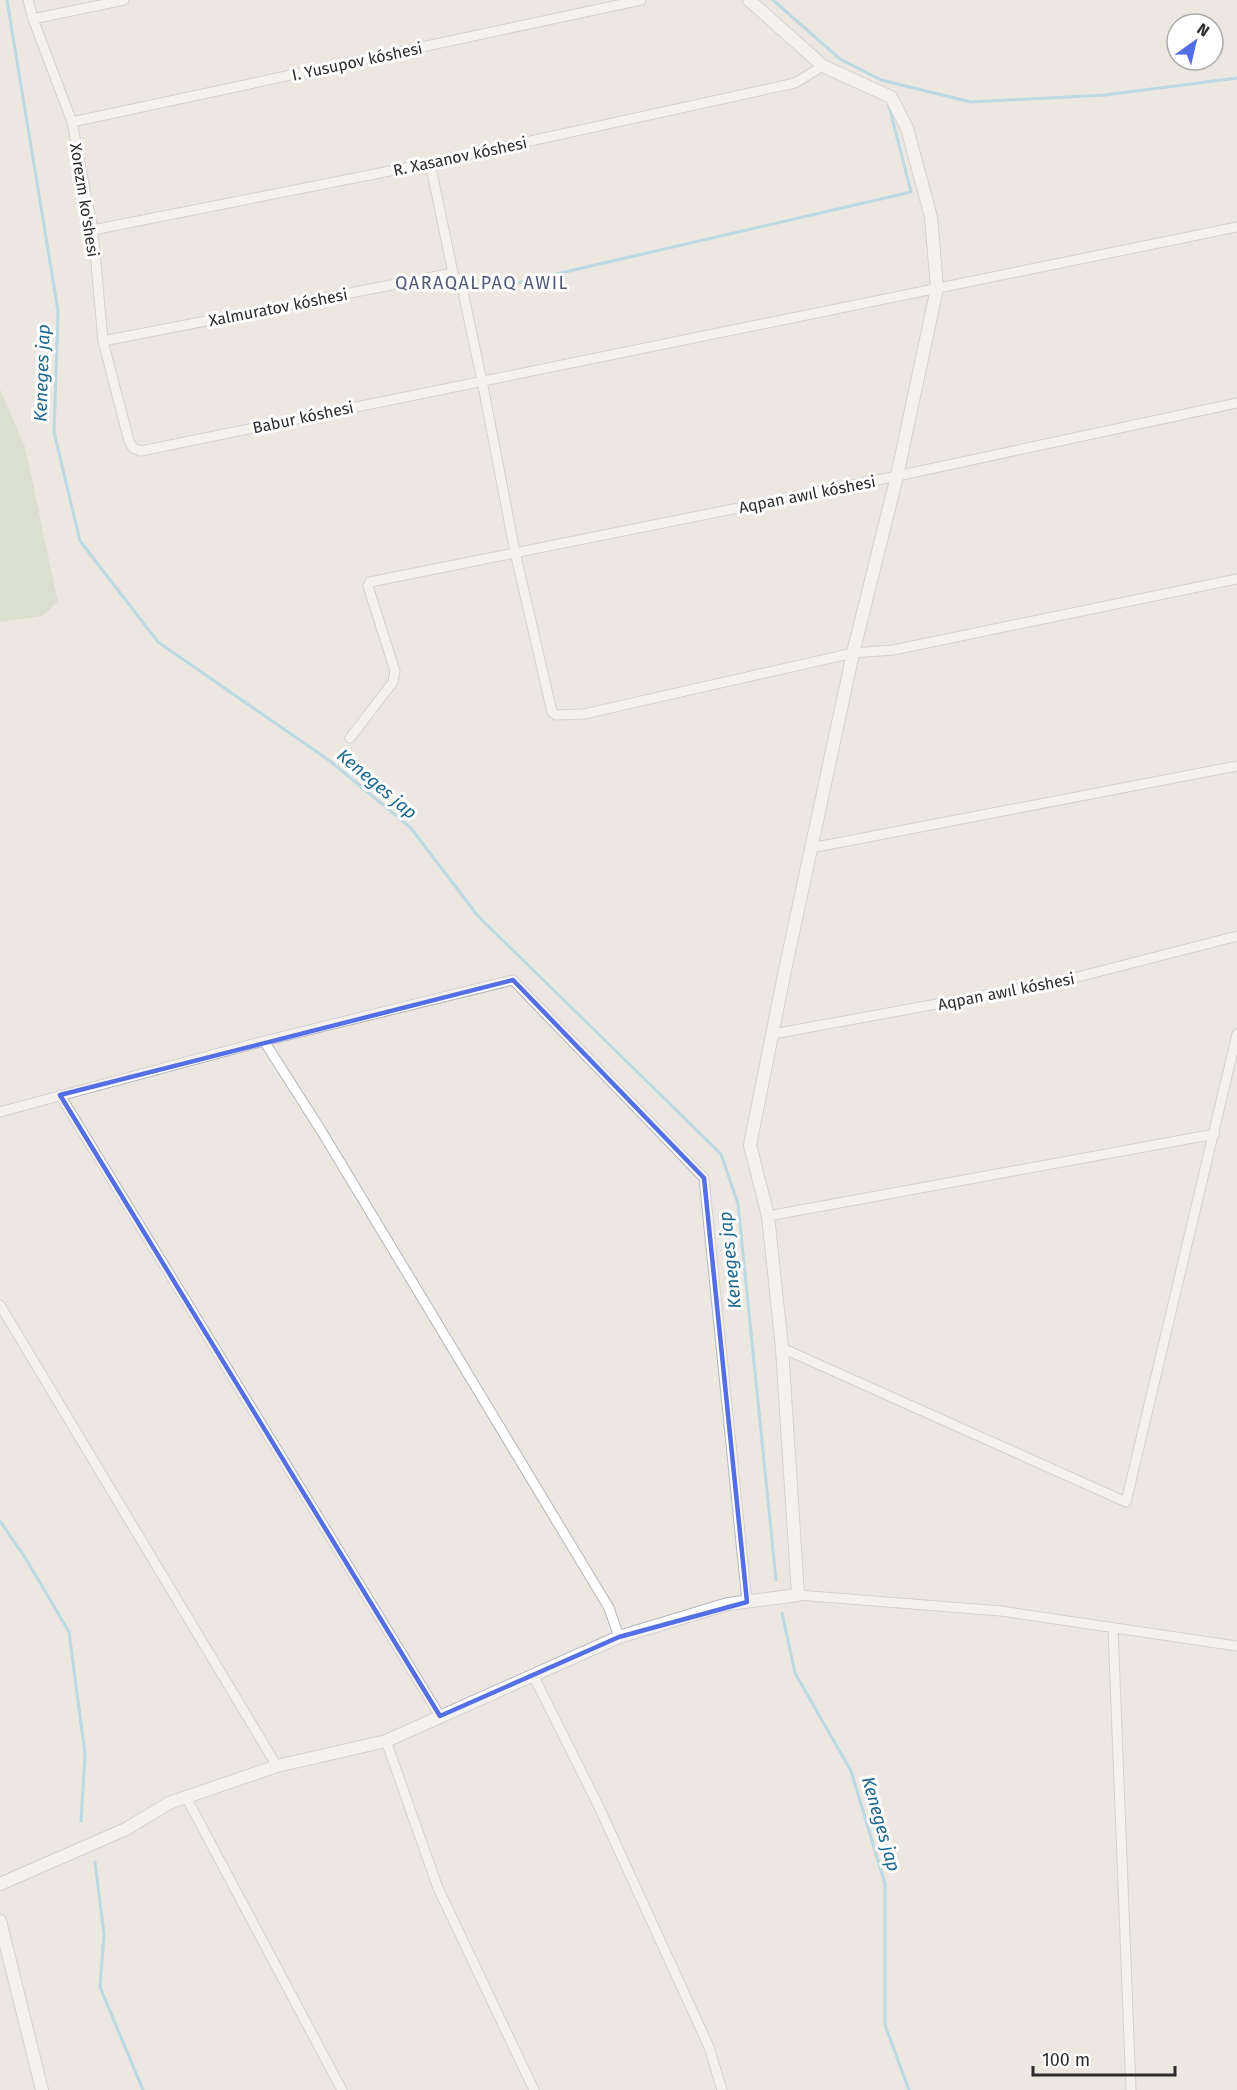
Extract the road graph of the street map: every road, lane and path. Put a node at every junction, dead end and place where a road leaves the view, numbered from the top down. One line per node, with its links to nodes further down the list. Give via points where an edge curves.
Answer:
1 (28, 0): 5 (street, Xorezm ko'shesi)
2 (124, 0): 5 (street)
3 (641, 0): 7 (street, I. Yusupov kóshesi)
4 (749, 0): 6 (street)
5 (33, 20): 7 (street, Xorezm ko'shesi)
6 (823, 66): 8 (street, R. Xasanov kóshesi, via 795,83); 12 (street, via 891,97 908,128 932,217)
7 (72, 122): 10 (street, Xorezm ko'shesi)
8 (430, 163): 10 (street, R. Xasanov kóshesi); 11 (street)
9 (1237, 227): 12 (street)
10 (93, 230): 13 (street, Xorezm ko'shesi)
11 (453, 273): 13 (street, Xalmuratov kóshesi); 14 (street, via 463,292)
12 (937, 288): 14 (street); 17 (street)
13 (103, 342): 16 (street, Xorezm ko'shesi)
14 (482, 381): 16 (street, Babur kóshesi, via 141,451); 18 (street)
15 (1237, 403): 17 (street, Aqpan awıl kóshesi)
16 (129, 441)
17 (897, 476): 18 (street, Aqpan awıl kóshesi); 20 (street)
18 (515, 552): 20 (street, via 556,716 584,714); 21 (street, Aqpan awıl kóshesi, via 370,582 368,586 395,671 393,682)
19 (1237, 579): 20 (street, via 894,650)
20 (853, 653): 23 (street)
21 (350, 738)
22 (1237, 766): 23 (street)
23 (811, 848): 25 (street)
24 (1237, 936): 25 (street, Aqpan awıl kóshesi, via 1062,981)
25 (772, 1034): 31 (street, via 750,1145)
26 (1237, 1034): 30 (street)
27 (264, 1041): 28 (street); 35 (street, via 513,980 704,1178); 37 (street, via 609,1608)
28 (60, 1095): 29 (street); 40 (street)
29 (0, 1112)
30 (1215, 1134): 31 (street); 33 (street, via 1126,1502)
31 (768, 1216): 33 (street)
32 (0, 1305): 42 (street)
33 (782, 1348): 34 (street)
34 (798, 1595): 35 (street); 36 (street, via 1001,1611)
35 (747, 1602): 37 (street, via 728,1604)
36 (1113, 1628): 38 (street); 50 (street)
37 (619, 1637): 39 (street)
38 (1237, 1646)
39 (533, 1675): 40 (street); 49 (street, via 599,1806 709,2047)
40 (440, 1716): 41 (street)
41 (386, 1741): 42 (street); 48 (street, via 438,1888)
42 (278, 1766): 43 (street)
43 (186, 1797): 44 (street, via 126,1829); 47 (street)
44 (0, 1884)
45 (0, 1922): 46 (street)
46 (42, 2090)
47 (342, 2090)
48 (534, 2090)
49 (722, 2090)
50 (1131, 2090)

